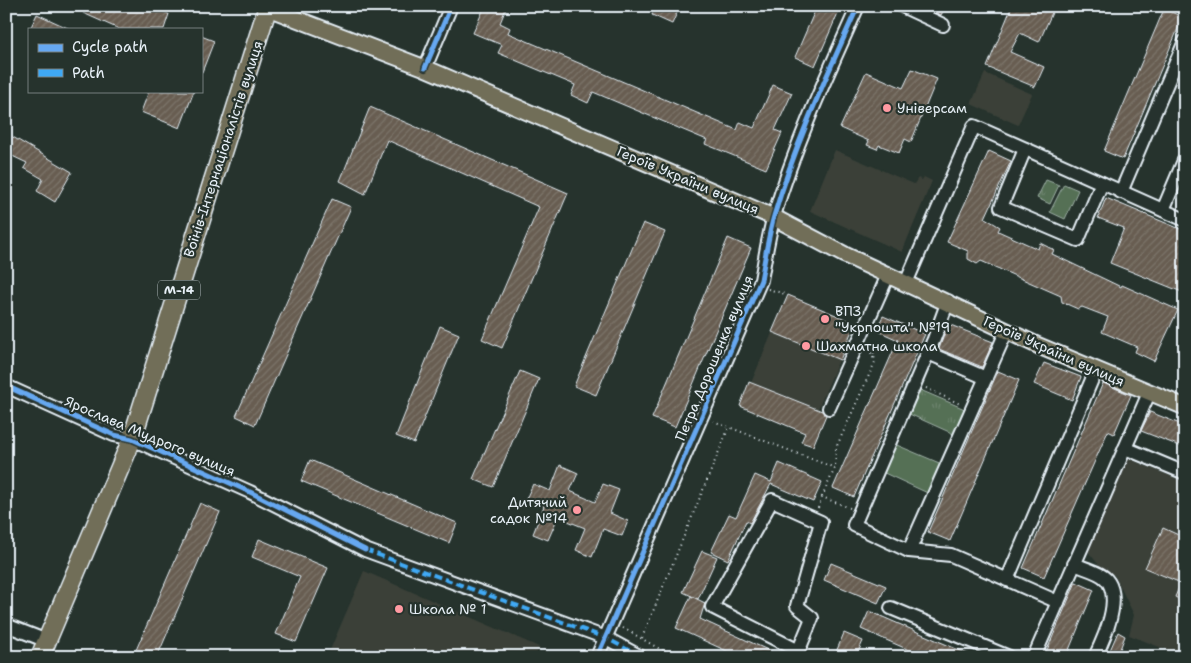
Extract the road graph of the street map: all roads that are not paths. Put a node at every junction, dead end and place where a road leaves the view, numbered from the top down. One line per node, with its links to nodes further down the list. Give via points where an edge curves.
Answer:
1 (451, 6): 7 (street)
2 (858, 6): 13 (street, Петра Дорошенка вулиця, via 817,97)
3 (902, 6): 5 (street)
4 (267, 7): 7 (main road, Героїв України вулиця); 26 (highway, Воїнів-Інтернаціоналістів вулиця / М-14)
5 (943, 25)
6 (1185, 41): 11 (street)
7 (425, 68): 13 (main road, Героїв України вулиця)
8 (1025, 149): 10 (street); 10 (street, via 1000,207 1078,240); 16 (street, via 974,126)
9 (1185, 158): 12 (street)
10 (1102, 183): 11 (street)
11 (1121, 192): 12 (street)
12 (1163, 210): 14 (street)
13 (773, 217): 15 (main road, Героїв України вулиця); 35 (street, Петра Дорошенка вулиця, via 760,280)
14 (1185, 220)
15 (888, 275): 16 (main road, Героїв України вулиця); 25 (street)
16 (906, 283): 17 (main road, Героїв України вулиця)
17 (948, 301): 18 (main road, Героїв України вулиця); 19 (street)
18 (1006, 330): 20 (main road, Героїв України вулиця); 21 (street)
19 (928, 353): 21 (street); 29 (street, via 854,525)
20 (1096, 370): 23 (main road, Героїв України вулиця); 31 (street)
21 (986, 378): 29 (street)
22 (6, 386): 26 (street, Ярослава Мудрого вулиця, via 114,435)
23 (1149, 393): 24 (main road, Героїв України вулиця); 27 (street)
24 (1185, 407)
25 (829, 408)
26 (132, 439): 35 (street, Ярослава Мудрого вулиця, via 250,492 365,550); 36 (highway, Воїнів-Інтернаціоналістів вулиця / М-14)
27 (1125, 448): 28 (street); 30 (street)
28 (1185, 473)
29 (909, 551): 31 (street, via 950,555)
30 (1074, 564): 32 (street); 42 (street, via 1106,579 1113,593 1109,626)
31 (1007, 580): 32 (street)
32 (1058, 602): 41 (street)
33 (891, 608): 40 (street)
34 (6, 625): 36 (street)
35 (606, 638): 38 (street, Петра Дорошенка вулиця); 39 (street, Ярослава Мудрого вулиця)
36 (43, 649)
37 (798, 654): 37 (street, via 812,618 797,606 821,522 772,500 712,607)
38 (597, 657)
39 (642, 657)
40 (1009, 657)
41 (1034, 657)
42 (1096, 657)

